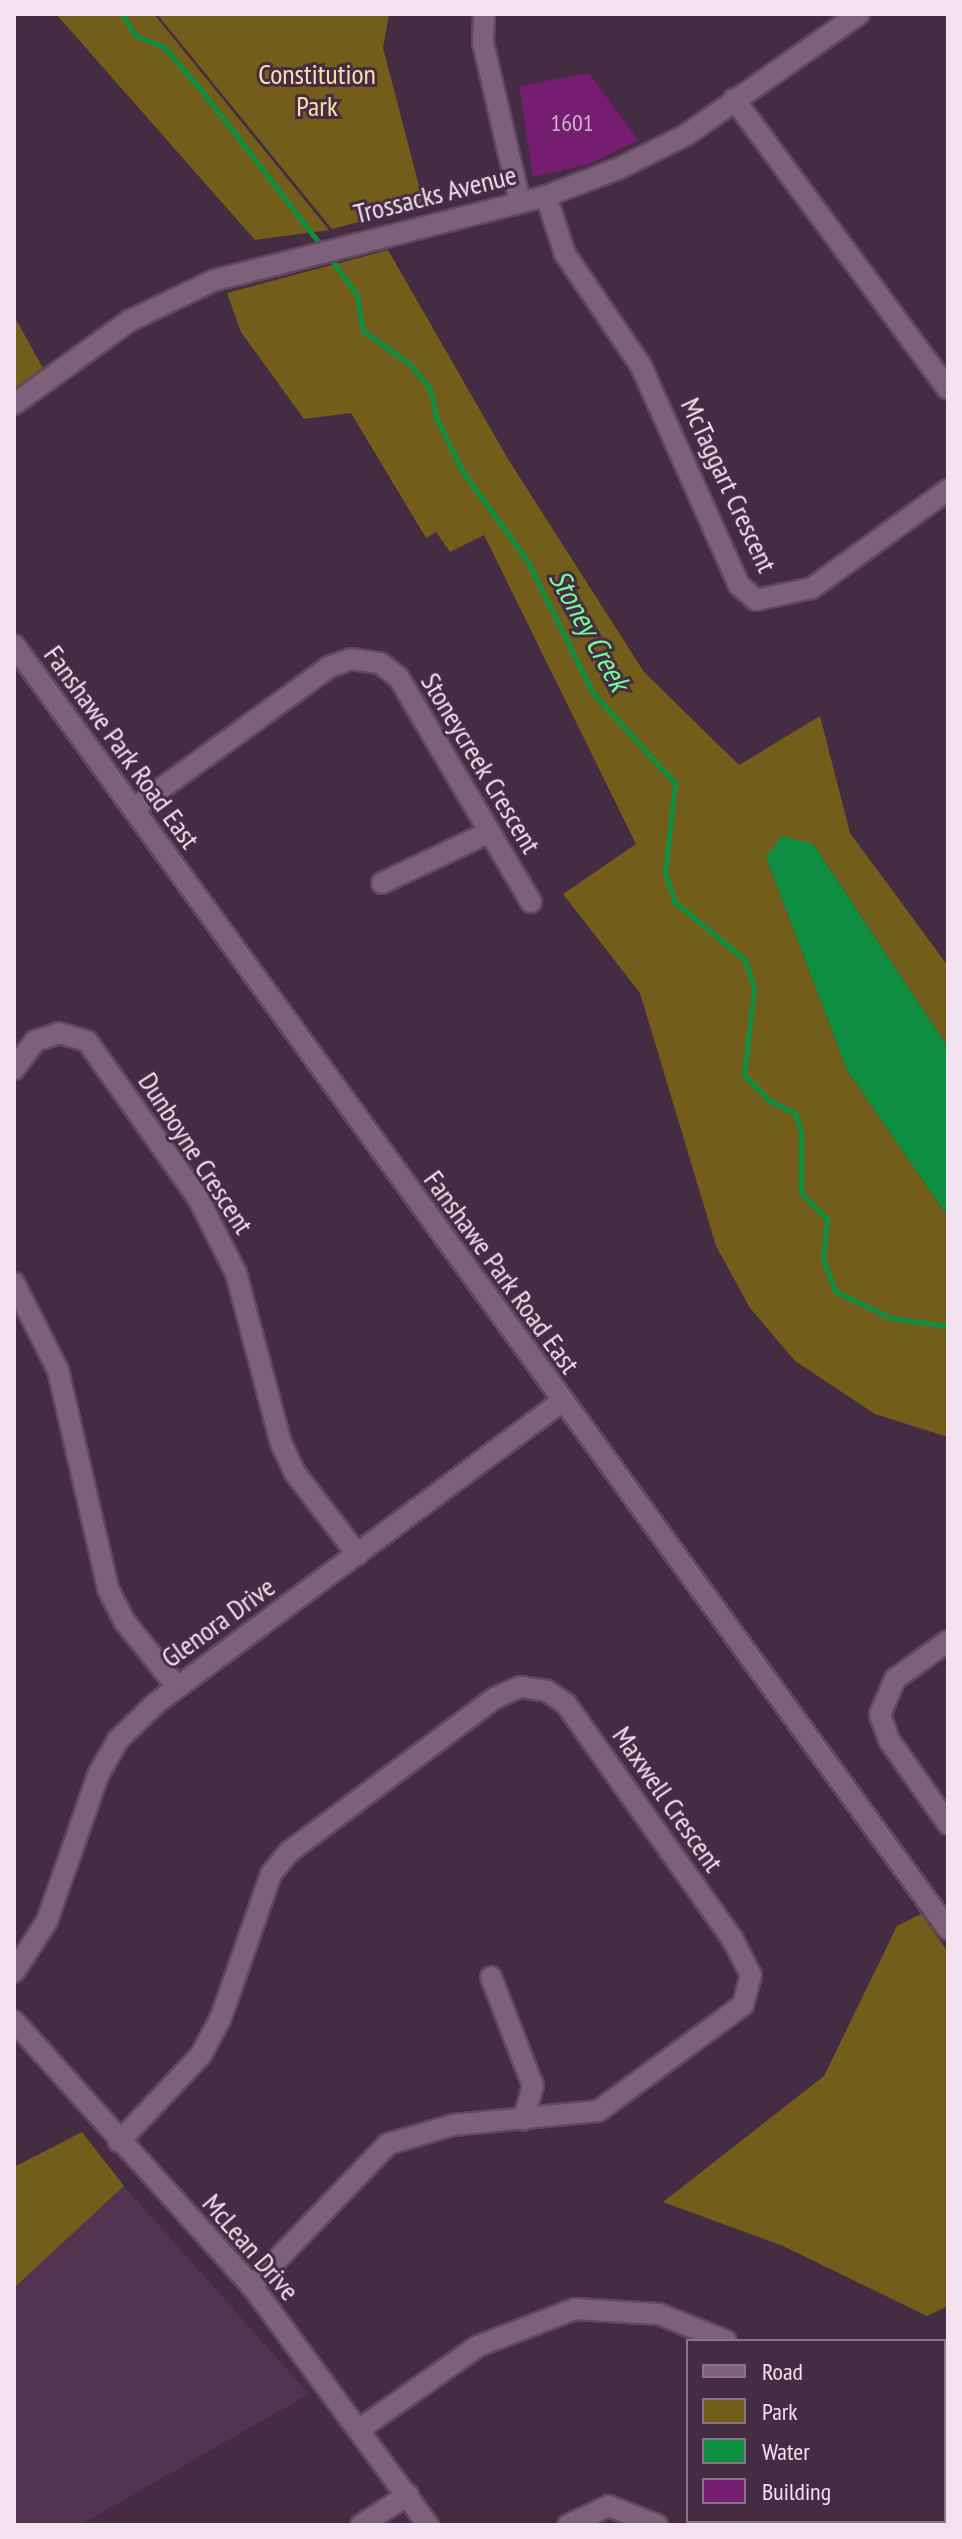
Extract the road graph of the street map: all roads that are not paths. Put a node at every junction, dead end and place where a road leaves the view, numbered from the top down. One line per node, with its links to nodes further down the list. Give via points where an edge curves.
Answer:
1 (484, 14): 5 (street, via 483,43)
2 (859, 14): 3 (street, Trossacks Avenue)
3 (734, 99): 4 (street, Trossacks Avenue, via 673,141); 6 (street)
4 (546, 196): 5 (street, Trossacks Avenue); 8 (street, McTaggart Crescent, via 565,254 641,366 739,585 756,600 812,588)
5 (520, 202): 7 (street, Trossacks Avenue, via 286,260 159,304)
6 (948, 389)
7 (14, 404)
8 (948, 490)
9 (14, 645): 10 (street, Fanshawe Park Road East)
10 (133, 809): 11 (street, Stoneycreek Crescent, via 329,667 351,659 380,663 399,678); 16 (street, Fanshawe Park Road East)
11 (490, 832): 12 (street); 13 (street, Stoneycreek Crescent)
12 (382, 883)
13 (531, 902)
14 (14, 1069): 17 (street, Dunboyne Crescent, via 35,1041 59,1033 87,1041 198,1198 236,1273 281,1443 295,1473)
15 (14, 1283): 19 (street, via 58,1370 108,1589 125,1622)
16 (561, 1402): 17 (street, Glenora Drive); 21 (street, Fanshawe Park Road East)
17 (358, 1555): 19 (street, Glenora Drive)
18 (948, 1641): 20 (street, via 895,1679 880,1715 889,1740)
19 (177, 1687): 22 (street, Glenora Drive, via 118,1740 98,1775 47,1921)
20 (948, 1824)
21 (948, 1929)
22 (14, 1972)
23 (491, 1977): 25 (street, via 533,2086)
24 (14, 2021): 26 (street, McLean Drive)
25 (523, 2120): 26 (street, Maxwell Crescent, via 598,2111 622,2096 743,2005 751,1975 733,1940 566,1704 547,1691 520,1687 495,1698 289,1852 271,1874 220,2020 201,2055); 27 (street, Maxwell Crescent, via 453,2125 388,2144)
26 (119, 2142): 27 (street, McLean Drive)
27 (252, 2286): 29 (street, McLean Drive)
28 (721, 2339): 29 (street, via 659,2314 575,2309 478,2346)
29 (361, 2428): 30 (street, McLean Drive)
30 (408, 2495): 31 (street); 32 (street, McLean Drive)
31 (361, 2525)
32 (428, 2525)
33 (568, 2525): 34 (street, via 609,2506)
34 (657, 2525)

